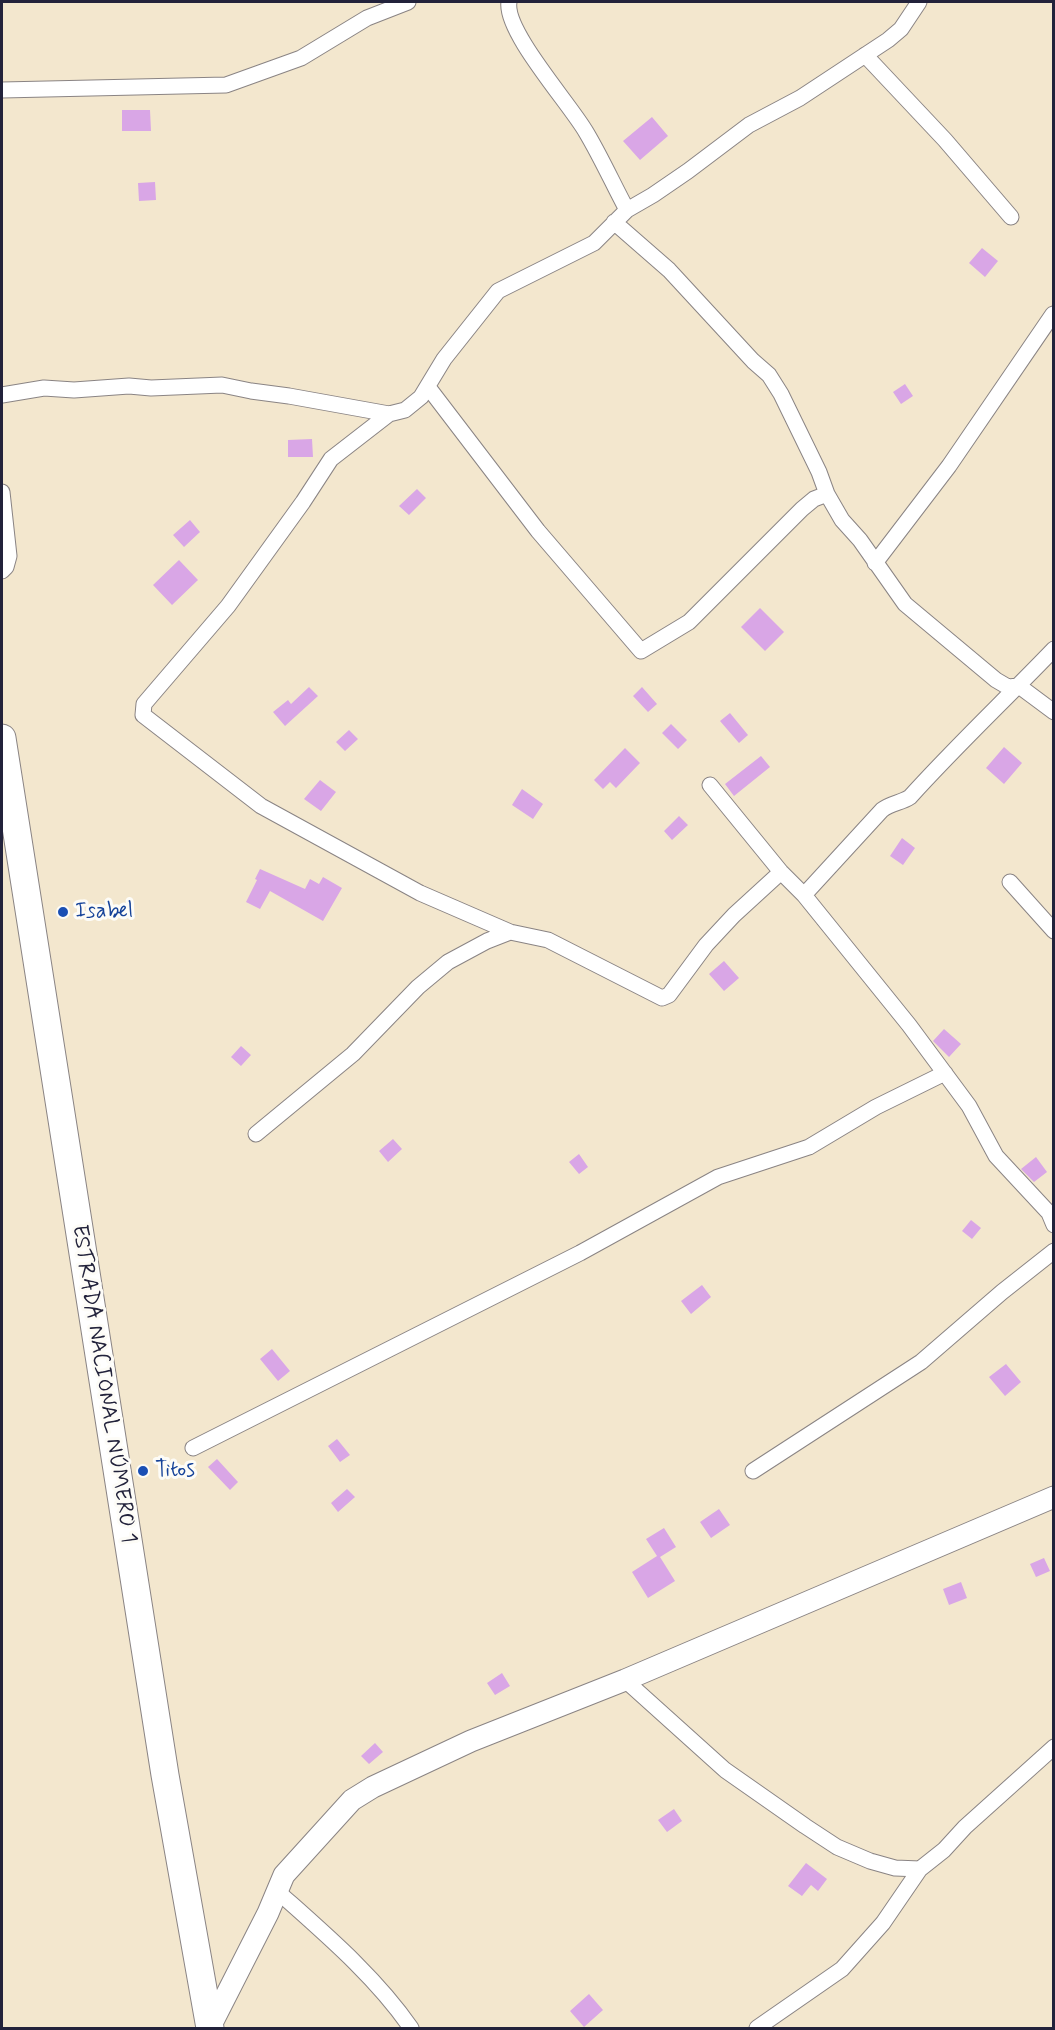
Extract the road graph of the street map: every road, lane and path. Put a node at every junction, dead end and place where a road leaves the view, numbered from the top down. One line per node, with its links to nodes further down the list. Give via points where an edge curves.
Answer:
1 (408, 2): 5 (street, via 367,18 301,58 226,85)
2 (919, 2): 4 (street, via 901,29)
3 (507, 3): 6 (street, via 517,32 585,131)
4 (865, 55): 6 (street, via 800,98 757,120); 7 (street)
5 (2, 90)
6 (627, 210): 8 (street)
7 (1011, 217)
8 (614, 222): 10 (street, via 594,243 498,291 444,359); 14 (street, via 669,270 769,375)
9 (1053, 314): 15 (street, via 949,466)
10 (428, 387): 12 (street, via 414,405); 14 (street, via 538,531 641,651 689,622 802,509)
11 (2, 395): 12 (street, via 44,387 74,390 222,385)
12 (389, 414): 26 (street, via 330,459 228,606 144,704 143,715 261,806 420,893)
13 (2, 492): 16 (street, via 9,556)
14 (827, 494): 15 (street)
15 (875, 563): 18 (street, via 905,604 941,636 996,680 1008,687)
16 (2, 571)
17 (1053, 649): 18 (street)
18 (1019, 686): 19 (street); 24 (street, via 910,797 882,810)
19 (1053, 712)
20 (2, 738): 38 (highway, ESTRADA NACIONAL NÚMERO 1)
21 (710, 785): 22 (street)
22 (781, 872): 24 (street); 26 (street, via 734,915 669,995 662,998 548,940)
23 (1010, 882): 25 (street)
24 (804, 895): 27 (street)
25 (1053, 931)
26 (510, 932): 28 (street, via 448,962 353,1054)
27 (945, 1073): 29 (street, via 969,1106 996,1156); 31 (street, via 876,1107 809,1147 718,1177 580,1253)
28 (256, 1134)
29 (1052, 1218)
30 (1053, 1251): 32 (street, via 921,1362)
31 (193, 1448)
32 (753, 1471)
33 (1053, 1497): 34 (street)
34 (625, 1680): 36 (street, via 725,1770 813,1832 870,1862); 37 (street, via 471,1742 373,1787 334,1817 284,1875)
35 (1053, 1747): 36 (street)
36 (921, 1869): 40 (street, via 883,1923 842,1969)
37 (277, 1891): 38 (street); 39 (street, via 361,1969)
38 (206, 2023)
39 (411, 2028)
40 (757, 2028)

